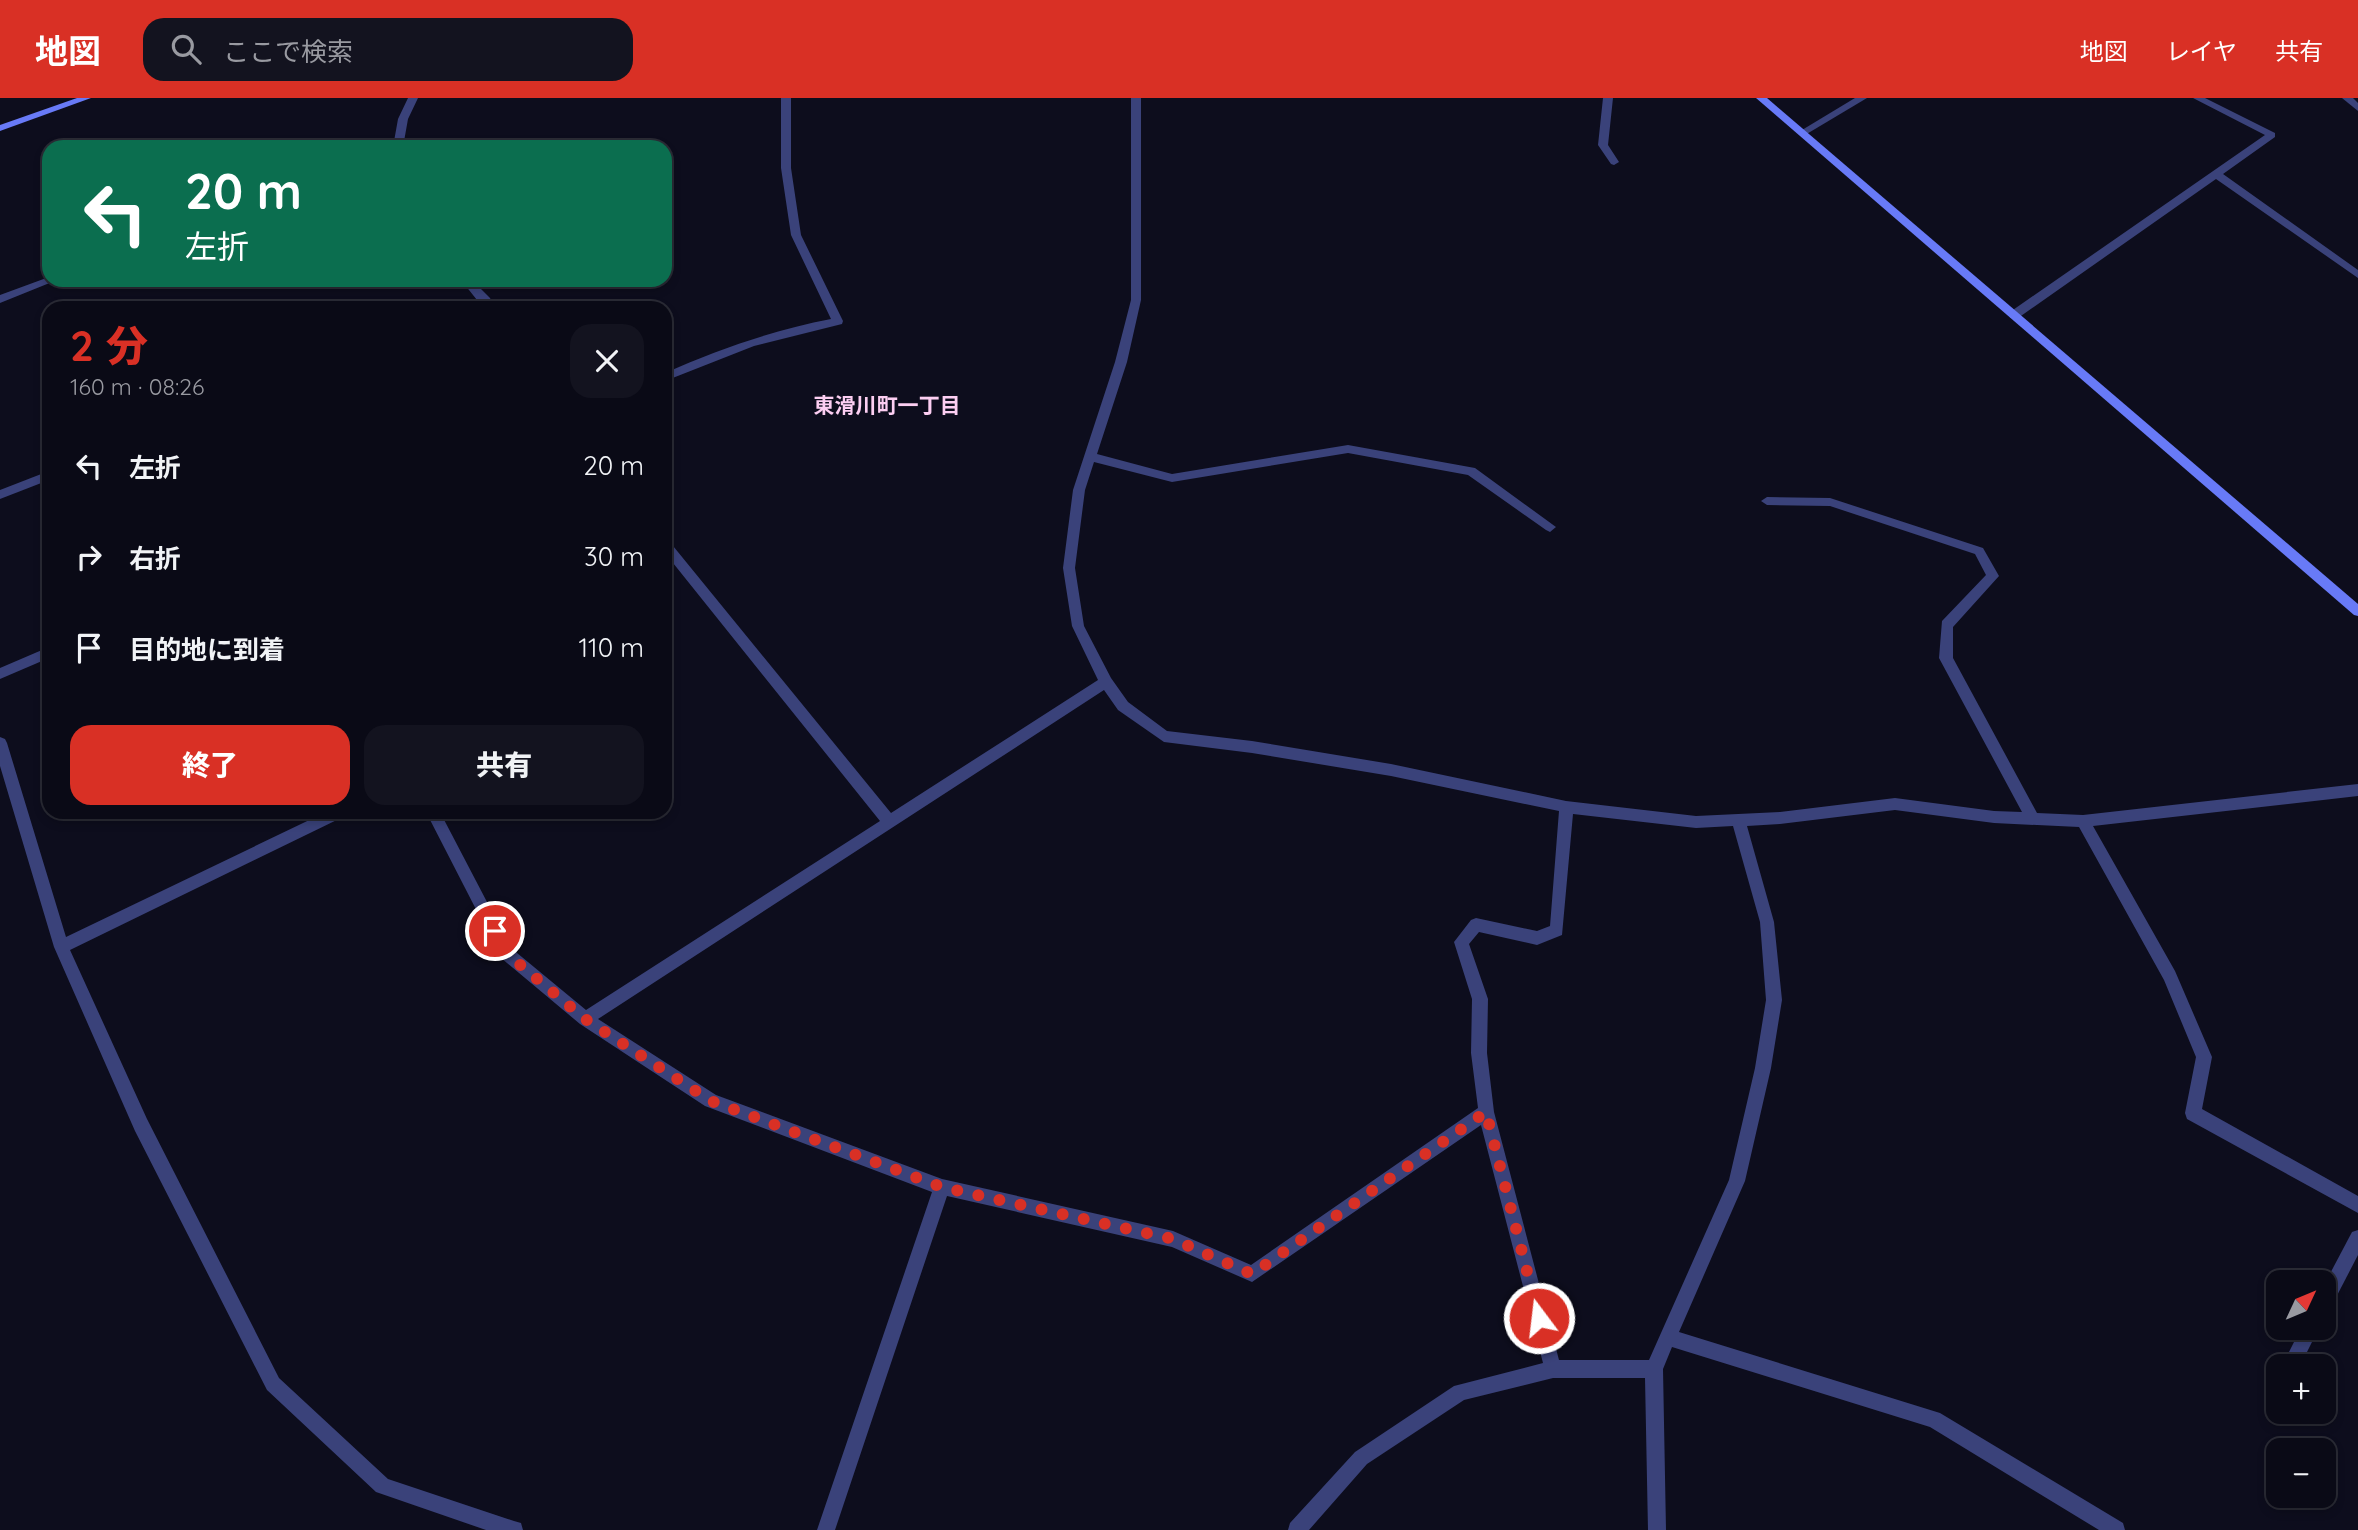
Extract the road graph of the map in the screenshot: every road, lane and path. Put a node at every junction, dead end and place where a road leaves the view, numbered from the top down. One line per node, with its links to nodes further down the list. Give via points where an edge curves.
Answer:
1 (86, 98): 11 (street)
2 (413, 98): 13 (street)
3 (786, 98): 22 (street, via 786,168 796,235 838,321 792,329)
4 (1136, 98): 23 (street, via 1136,300)
5 (1608, 98): 14 (street, via 1603,145)
6 (1761, 98): 12 (street)
7 (1862, 98): 12 (street)
8 (2198, 98): 15 (street, via 2272,135)
9 (2347, 98): 10 (street)
10 (2358, 108)
11 (1, 126)
12 (1802, 133): 21 (street)
13 (399, 140)
14 (1614, 162)
15 (2216, 174): 16 (street); 21 (street)
16 (2358, 275)
17 (42, 284): 19 (street)
18 (472, 287): 20 (street)
19 (0, 299)
20 (485, 301)
21 (2014, 315): 29 (street)
22 (672, 374)
23 (1090, 457): 27 (street, via 1172,478 1348,449 1471,471); 32 (street, via 1079,490 1069,568 1078,626)
24 (42, 478): 25 (street)
25 (0, 495)
26 (1767, 501): 36 (street, via 1830,502 1979,551 1993,576 1947,625 1946,658)
27 (1550, 527)
28 (672, 553): 40 (street)
29 (2358, 611)
30 (42, 655): 31 (street)
31 (0, 674)
32 (1106, 682): 35 (street, via 1123,706 1164,737 1391,770); 40 (street)
33 (0, 743): 42 (street)
34 (2358, 790): 41 (street)
35 (1566, 807): 39 (street, via 1696,822); 44 (street, via 1558,930 1537,938 1476,925 1461,942 1480,999 1479,1053)
36 (2033, 818): 39 (street, via 1895,804); 41 (street)
37 (326, 819): 42 (street)
38 (437, 819): 43 (street, via 506,953)
39 (1738, 820): 49 (street, via 1767,922 1774,1000 1737,1181)
40 (889, 821): 43 (street)
41 (2084, 821): 46 (street, via 2170,976 2204,1057 2193,1113)
42 (61, 947): 54 (street, via 141,1125 273,1384 382,1486)
43 (585, 1019): 45 (street, via 711,1101)
44 (1486, 1112): 45 (street, via 1252,1274 1173,1239); 52 (street)
45 (942, 1187): 55 (street)
46 (2358, 1205)
47 (2358, 1238): 48 (street)
48 (2336, 1280)
49 (1667, 1337): 53 (street); 58 (street, via 1934,1419)
50 (2305, 1340): 51 (street)
51 (2297, 1354)
52 (1553, 1369): 53 (street); 56 (street, via 1460,1392 1361,1458)
53 (1654, 1369): 57 (street)
54 (514, 1530)
55 (826, 1530)
56 (1297, 1530)
57 (1657, 1530)
58 (2116, 1530)

